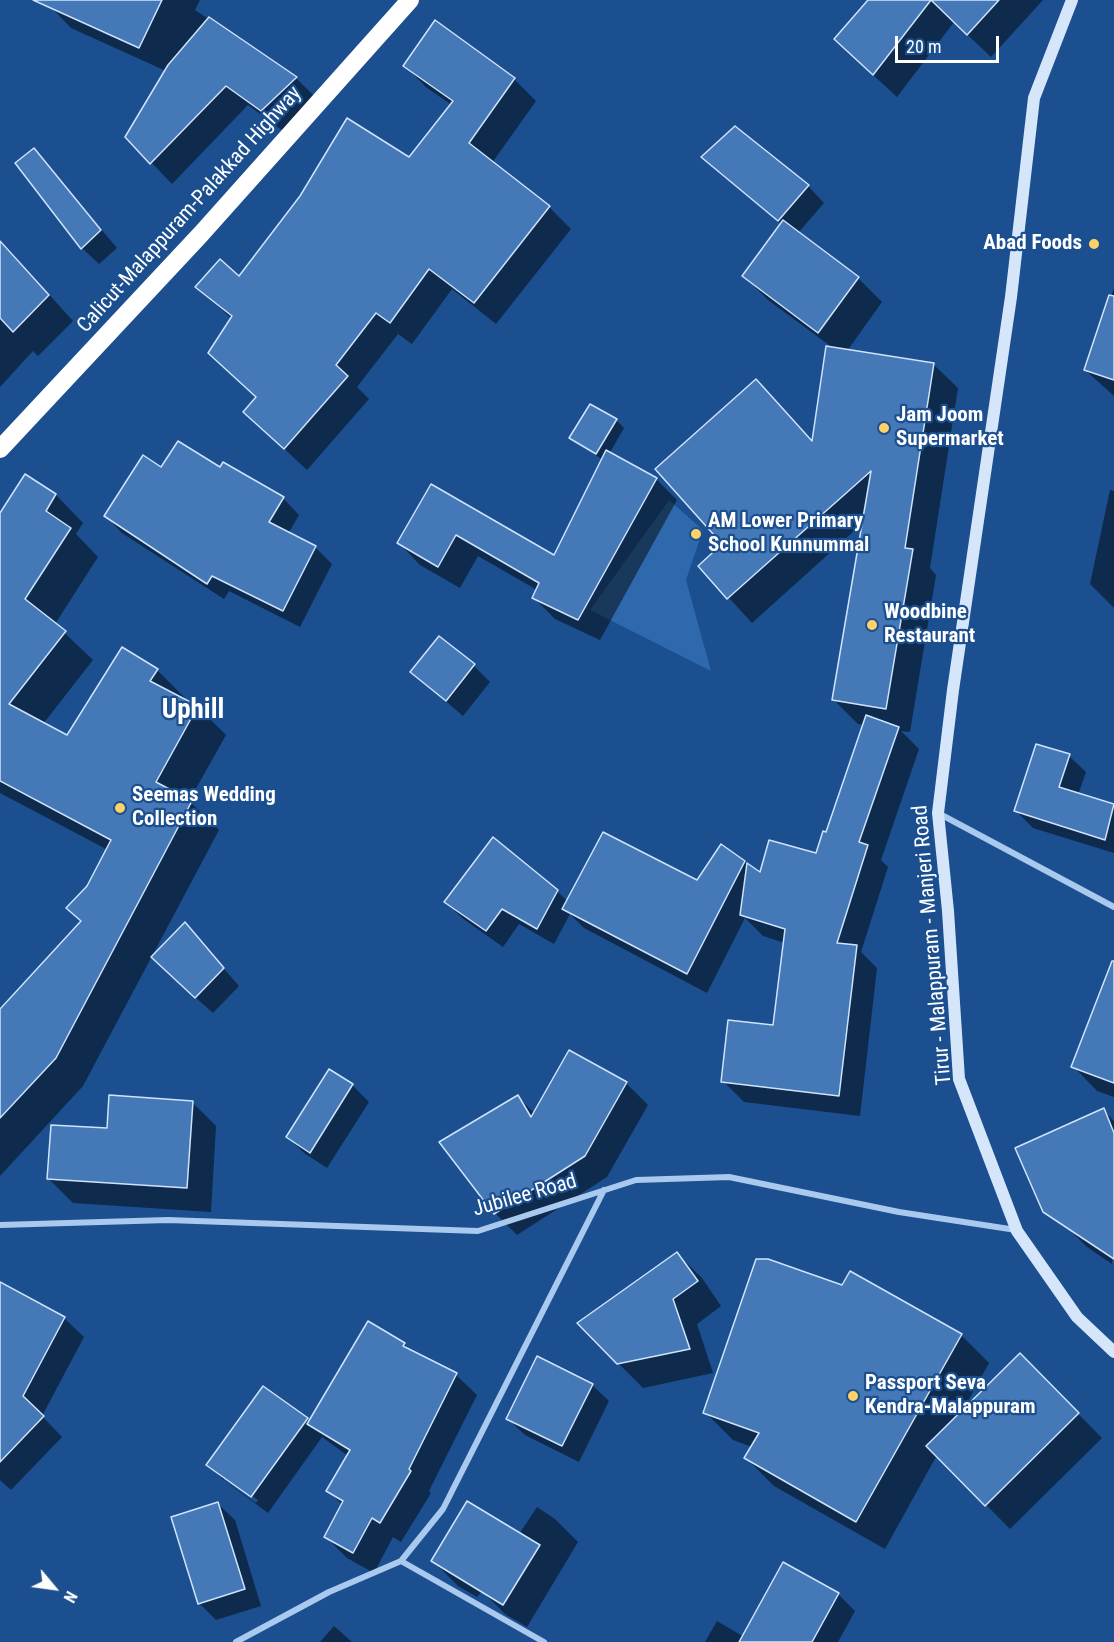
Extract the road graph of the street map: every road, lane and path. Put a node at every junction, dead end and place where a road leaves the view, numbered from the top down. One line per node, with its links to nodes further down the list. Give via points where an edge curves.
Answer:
1 (410, 0): 3 (highway, Calicut-Malappuram-Palakkad Highway, via 201,234)
2 (1072, 0): 4 (main road, Tirur - Malappuram - Manjeri Road, via 1034,98 1011,297)
3 (0, 449)
4 (938, 813): 5 (street); 8 (main road, Tirur - Malappuram - Manjeri Road, via 959,1079)
5 (1114, 907)
6 (604, 1190): 7 (street, Jubilee Road, via 478,1231 168,1220); 8 (street, Jubilee Road, via 636,1180 729,1177 899,1212); 10 (street, via 442,1509)
7 (0, 1225)
8 (1017, 1231): 9 (main road, Tirur - Malappuram - Manjeri Road, via 1077,1317)
9 (1114, 1352)
10 (401, 1561): 11 (street, via 329,1592); 12 (street)
11 (236, 1642)
12 (544, 1642)

